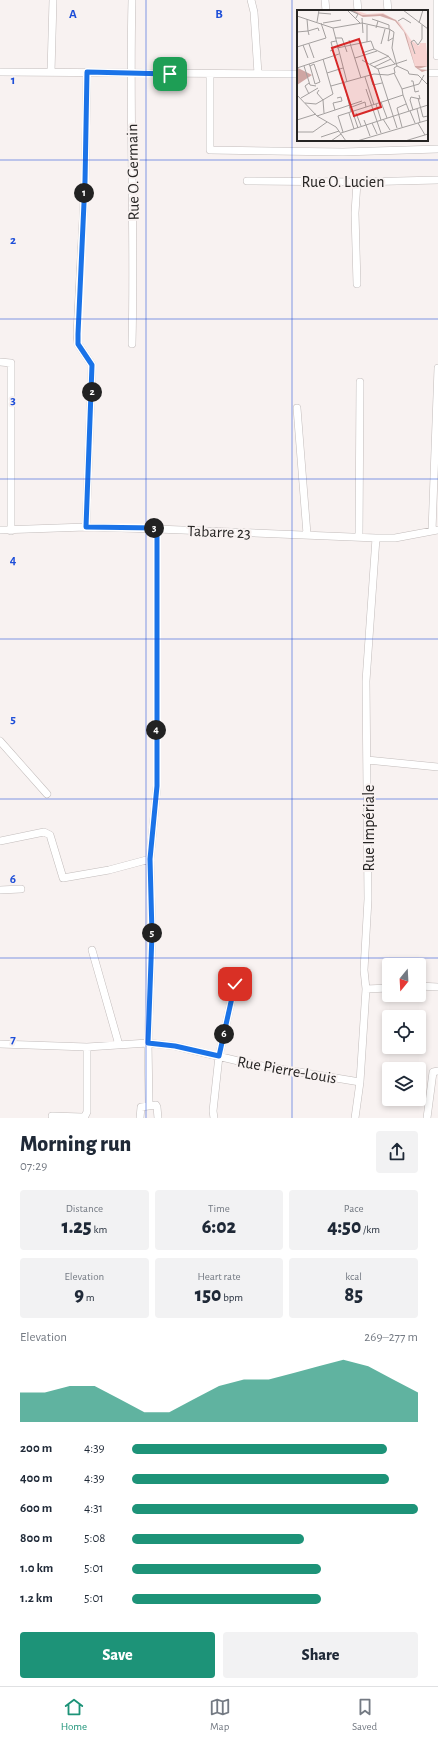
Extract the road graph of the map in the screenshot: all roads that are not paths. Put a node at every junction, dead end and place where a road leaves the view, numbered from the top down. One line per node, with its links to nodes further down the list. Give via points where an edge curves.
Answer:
1 (53, 0): 13 (street)
2 (132, 0): 15 (street, Rue O. Germain)
3 (251, 0): 17 (street)
4 (325, 0): 8 (street)
5 (357, 0): 9 (street)
6 (387, 0): 10 (street)
7 (437, 0): 11 (street)
8 (326, 10)
9 (358, 10)
10 (388, 10)
11 (437, 56)
12 (0, 72): 13 (street)
13 (51, 72): 14 (street)
14 (87, 72): 15 (street); 29 (street, via 78,334 78,344 92,365)
15 (130, 73): 16 (street); 24 (street, Rue O. Germain, via 134,263)
16 (210, 74): 17 (street); 19 (street, via 210,150 343,152)
17 (258, 74): 18 (street)
18 (297, 74)
19 (438, 148)
20 (438, 180): 22 (street, Rue O. Lucien)
21 (247, 181): 22 (street, Rue O. Lucien)
22 (357, 182): 23 (street)
23 (357, 284)
24 (132, 344)
25 (0, 362): 33 (street, via 11,363)
26 (438, 368): 32 (street)
27 (360, 382): 35 (street)
28 (297, 408): 34 (street)
29 (86, 527): 30 (street, Tabarre 23); 33 (street, Tabarre 23)
30 (157, 528): 34 (street, Tabarre 23); 42 (street, via 157,786)
31 (0, 530): 33 (street, Tabarre 23)
32 (435, 530): 36 (street, Tabarre 23, via 395,538)
33 (10, 531)
34 (307, 534): 35 (street, Tabarre 23)
35 (359, 537): 36 (street, Tabarre 23)
36 (376, 538): 38 (street, Rue Impériale, via 366,681)
37 (0, 741): 40 (street)
38 (367, 760): 39 (street); 50 (street, Rue Impériale, via 368,899 364,970)
39 (438, 767)
40 (46, 794)
41 (0, 841): 42 (street, via 48,833 63,878)
42 (150, 859): 51 (street, via 152,934)
43 (21, 889): 44 (street)
44 (0, 890)
45 (92, 950): 53 (street)
46 (235, 984): 55 (street)
47 (426, 986): 48 (street)
48 (438, 987)
49 (382, 988): 50 (street)
50 (366, 989): 57 (street, Rue Impériale)
51 (148, 1043): 53 (street, Rue Pierre-Louis); 55 (street, Rue Pierre-Louis); 58 (street)
52 (0, 1044): 54 (street, Rue Pierre-Louis)
53 (119, 1045): 54 (street, Rue Pierre-Louis)
54 (88, 1047): 59 (street, via 85,1116)
55 (219, 1056): 57 (street, Rue Pierre-Louis, via 251,1064); 62 (street)
56 (438, 1071): 64 (street, via 433,1072)
57 (360, 1082): 63 (street, Rue Impériale)
58 (149, 1105): 60 (street, via 141,1107); 61 (street, via 157,1106)
59 (52, 1116)
60 (140, 1118)
61 (158, 1118)
62 (214, 1118)
63 (355, 1118)
64 (427, 1118)

